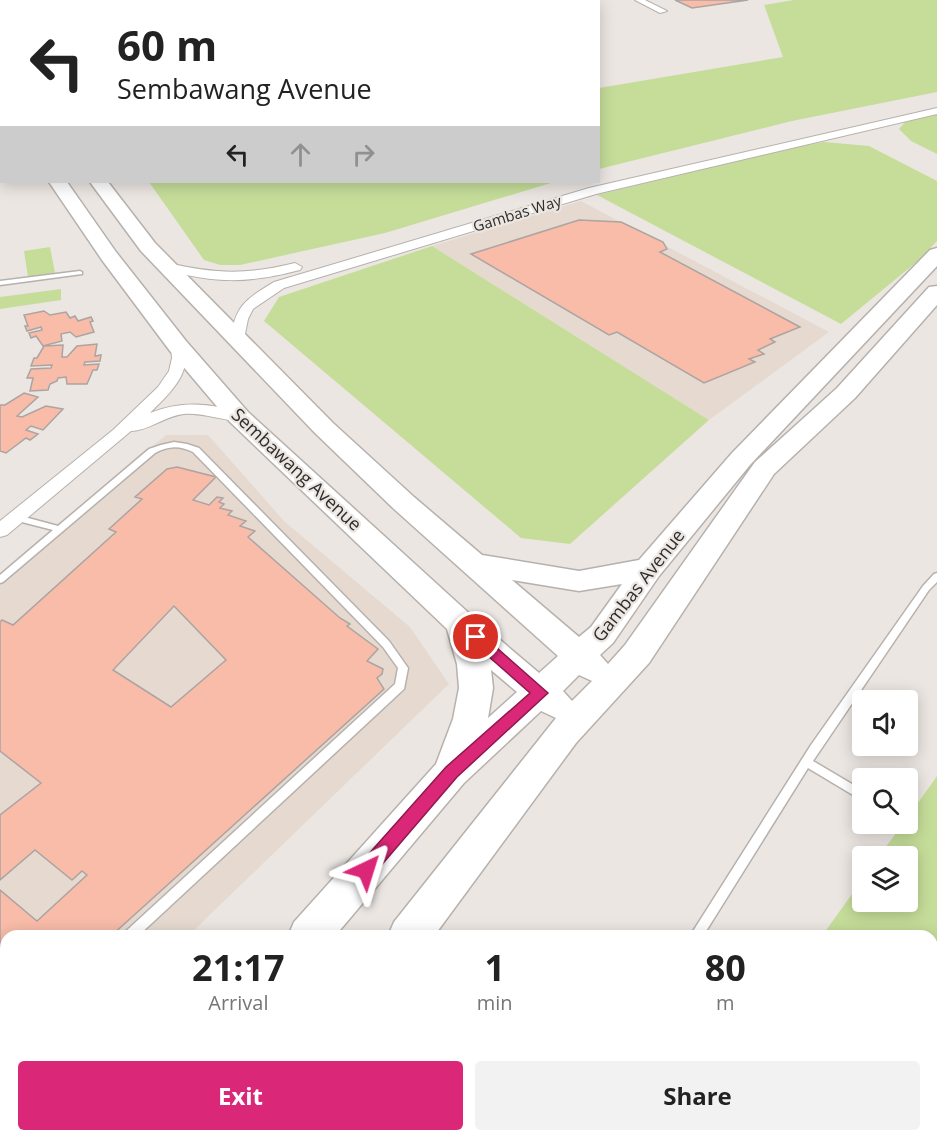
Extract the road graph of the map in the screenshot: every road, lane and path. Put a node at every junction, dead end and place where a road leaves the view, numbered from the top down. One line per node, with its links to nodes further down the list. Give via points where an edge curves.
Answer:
1 (639, 0): 2 (street)
2 (663, 11)
3 (937, 104): 5 (street, Gambas Way)
4 (937, 111): 14 (street, Gambas Way, via 593,191 279,285 247,306 239,317)
5 (600, 181)
6 (59, 183): 15 (main road, Sembawang Avenue)
7 (100, 183): 10 (main road)
8 (591, 183): 10 (street, Gambas Way, via 266,275 225,279)
9 (937, 254): 22 (main road, Gambas Avenue, via 741,459)
10 (168, 267): 14 (main road)
11 (80, 273): 12 (lane)
12 (0, 283)
13 (937, 292): 27 (main road, Gambas Avenue, via 846,393 764,468 637,654)
14 (238, 341): 21 (main road, via 404,503)
15 (178, 346): 16 (main road, Sembawang Avenue); 17 (street, via 177,371 164,390)
16 (239, 417): 17 (street, via 206,407 183,408); 25 (main road, Sembawang Avenue)
17 (119, 434): 18 (street)
18 (17, 518): 19 (lane); 20 (street)
19 (60, 529): 24 (lane); 33 (lane, via 153,451 165,445 185,444 196,450 386,644 404,668 400,686)
20 (0, 531)
21 (476, 564): 22 (main road, via 579,581); 26 (main road)
22 (648, 568): 26 (main road, Gambas Avenue, via 602,635)
23 (937, 576): 30 (lane)
24 (0, 580)
25 (461, 624): 28 (main road, Sembawang Avenue); 31 (main road, via 477,687 471,718)
26 (579, 657): 27 (main road); 28 (main road, Gambas Avenue)
27 (611, 682): 29 (main road, Gambas Avenue)
28 (541, 693): 29 (main road, Sembawang Avenue); 31 (main road, Gambas Avenue)
29 (576, 719): 35 (main road, Gambas Avenue)
30 (806, 762): 32 (lane); 36 (lane)
31 (451, 772): 34 (main road, Gambas Avenue)
32 (852, 789)
33 (136, 930)
34 (314, 930)
35 (414, 930)
36 (700, 930)

